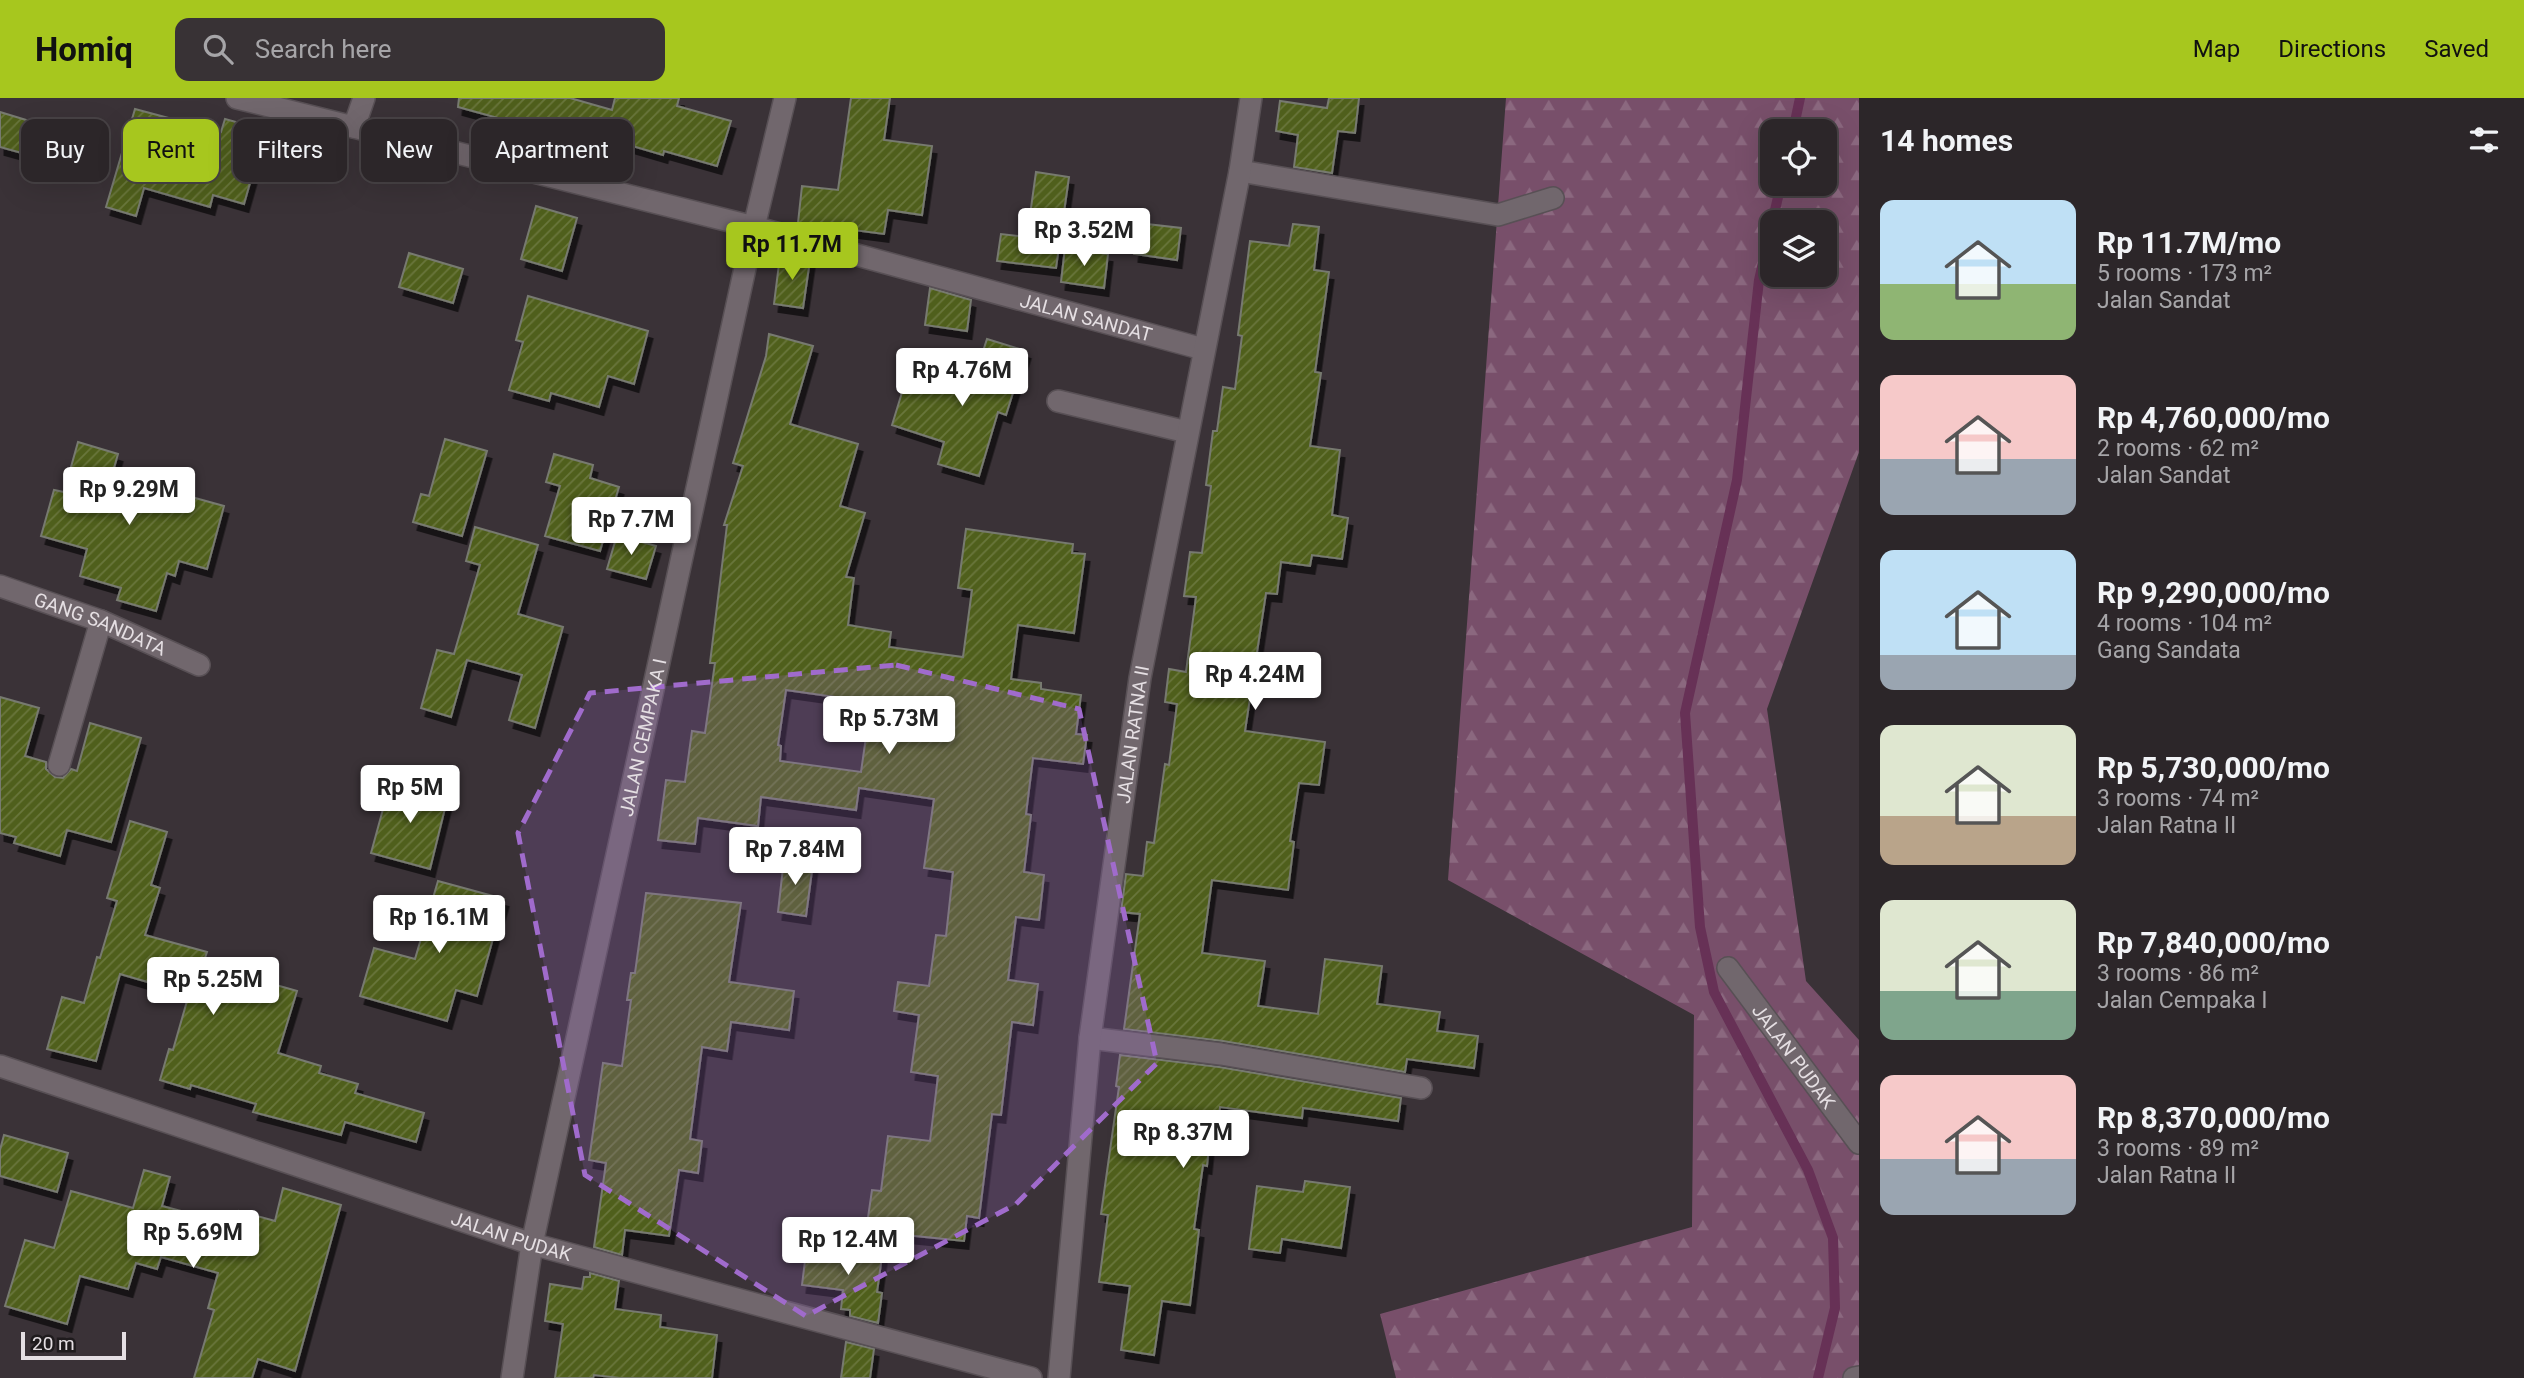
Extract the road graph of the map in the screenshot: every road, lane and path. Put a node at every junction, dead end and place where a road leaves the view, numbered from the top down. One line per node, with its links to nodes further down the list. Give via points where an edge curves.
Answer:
1 (237, 98): 5 (street, JALAN SANDAT)
2 (364, 98): 5 (street)
3 (785, 98): 8 (street, JALAN CEMPAKA I)
4 (1251, 98): 6 (street, JALAN RATNA II)
5 (354, 127): 8 (street, JALAN SANDAT)
6 (1240, 171): 7 (street, via 1499,215); 9 (street, JALAN RATNA II)
7 (1553, 198)
8 (754, 227): 9 (street, JALAN SANDAT); 21 (street, JALAN CEMPAKA I)
9 (1203, 349): 11 (street, JALAN RATNA II)
10 (1058, 401): 11 (street)
11 (1187, 432): 17 (street, JALAN RATNA II, via 1140,678)
12 (0, 586): 13 (street, GANG SANDATA)
13 (101, 621): 14 (street, GANG SANDATA); 15 (street)
14 (199, 665)
15 (59, 765)
16 (1728, 968): 20 (street, JALAN PUDAK)
17 (1090, 1038): 19 (street, via 1221,1054); 24 (street, JALAN RATNA II)
18 (0, 1066): 21 (street, JALAN PUDAK)
19 (1421, 1088)
20 (1859, 1143)
21 (532, 1244): 22 (street, JALAN CEMPAKA I); 23 (street, JALAN PUDAK)
22 (512, 1378)
23 (1031, 1378)
24 (1059, 1378)

